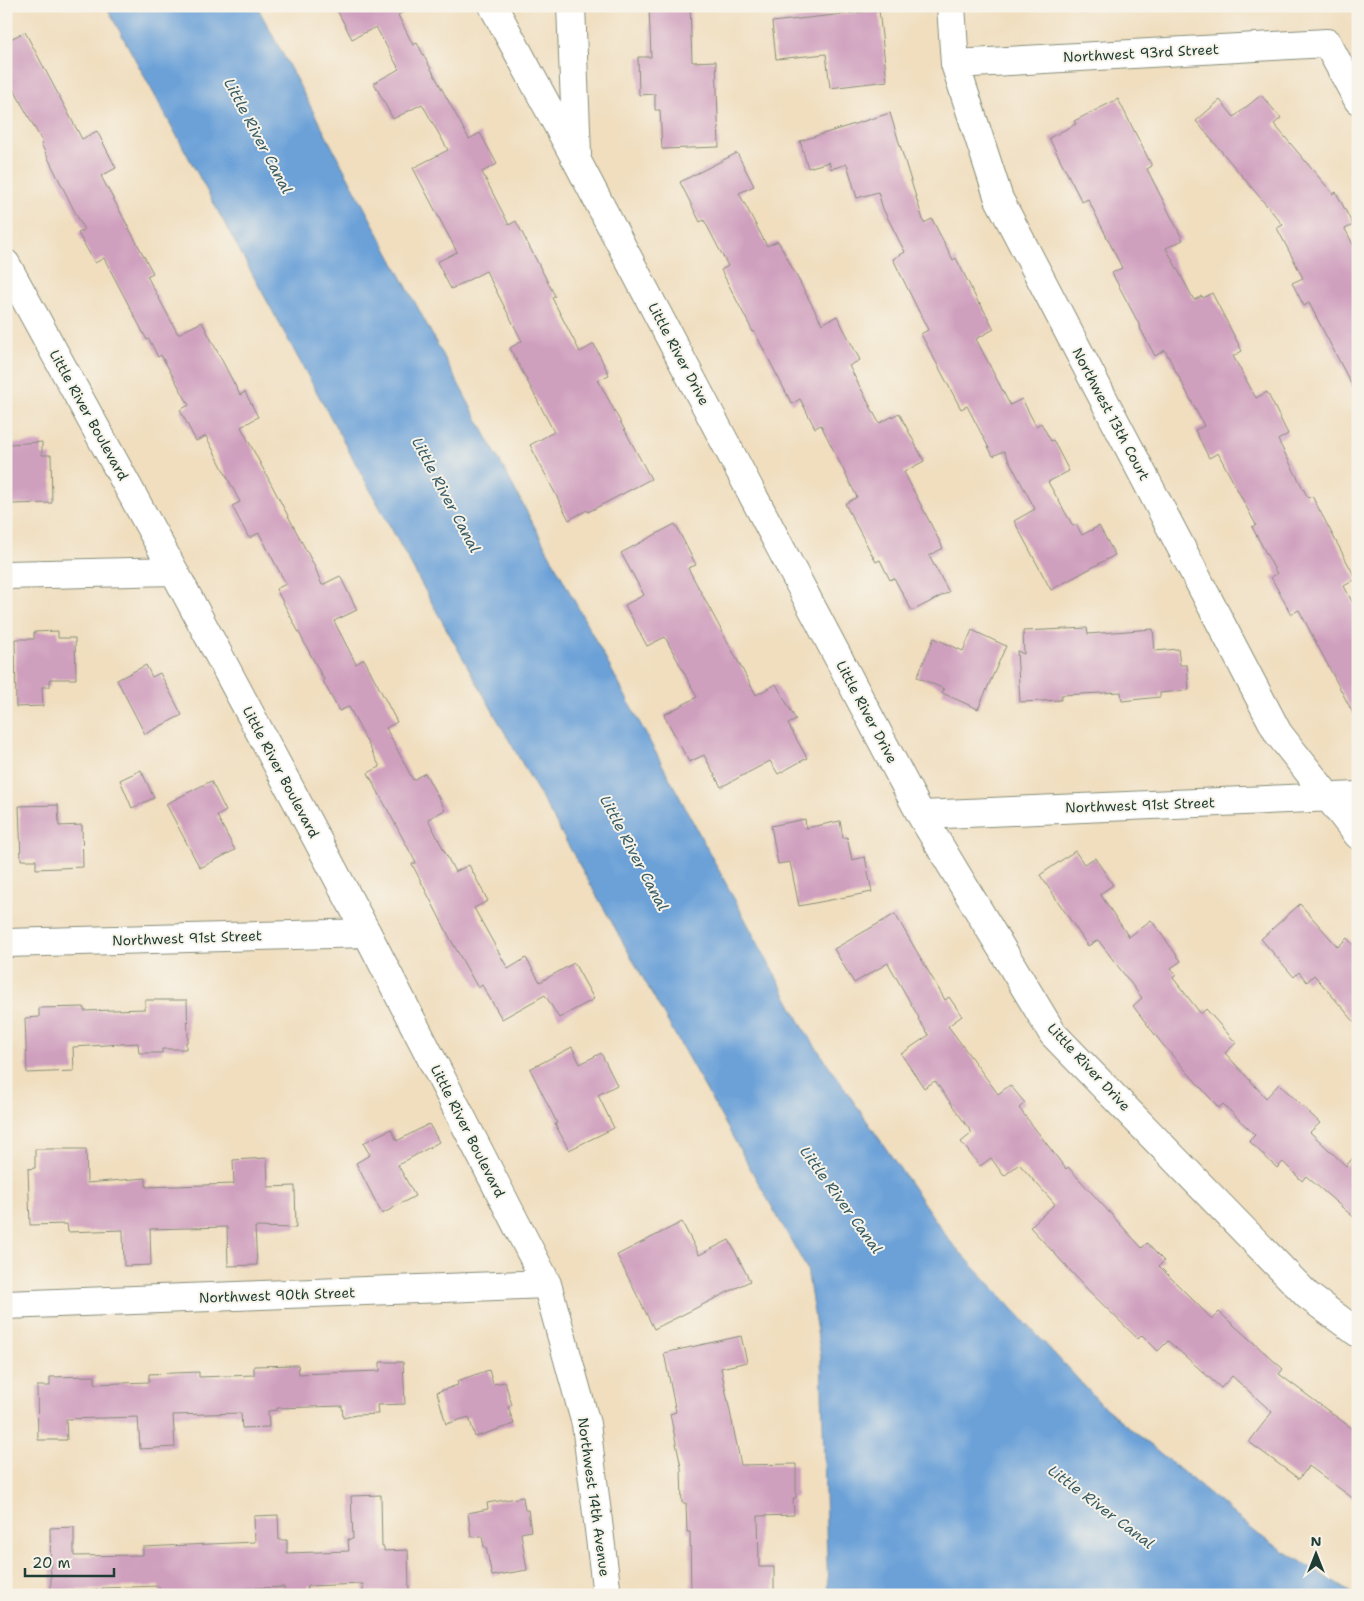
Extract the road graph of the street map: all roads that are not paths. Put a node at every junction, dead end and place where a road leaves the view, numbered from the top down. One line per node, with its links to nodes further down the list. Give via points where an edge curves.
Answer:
1 (493, 6): 6 (street, Little River Drive)
2 (571, 6): 6 (street)
3 (951, 6): 4 (street, Northwest 13th Court)
4 (955, 64): 5 (street, Northwest 93rd Street, via 1327,43); 11 (street, Northwest 13th Court, via 999,199 1278,733)
5 (1358, 100)
6 (577, 161): 12 (street, Little River Drive)
7 (6, 264): 8 (street, Little River Boulevard)
8 (174, 571): 9 (street); 14 (street, Little River Boulevard)
9 (6, 575)
10 (1358, 796): 11 (street, Northwest 91st Street)
11 (1329, 798): 12 (street, Northwest 91st Street); 13 (street)
12 (921, 815): 18 (street, Little River Drive, via 1053,1034 1308,1296)
13 (1358, 835)
14 (367, 933): 15 (street, Northwest 91st Street); 16 (street, Little River Boulevard)
15 (6, 943)
16 (547, 1284): 17 (street, Northwest 90th Street); 19 (street, Northwest 14th Avenue, via 586,1424)
17 (6, 1305)
18 (1358, 1332)
19 (607, 1595)

